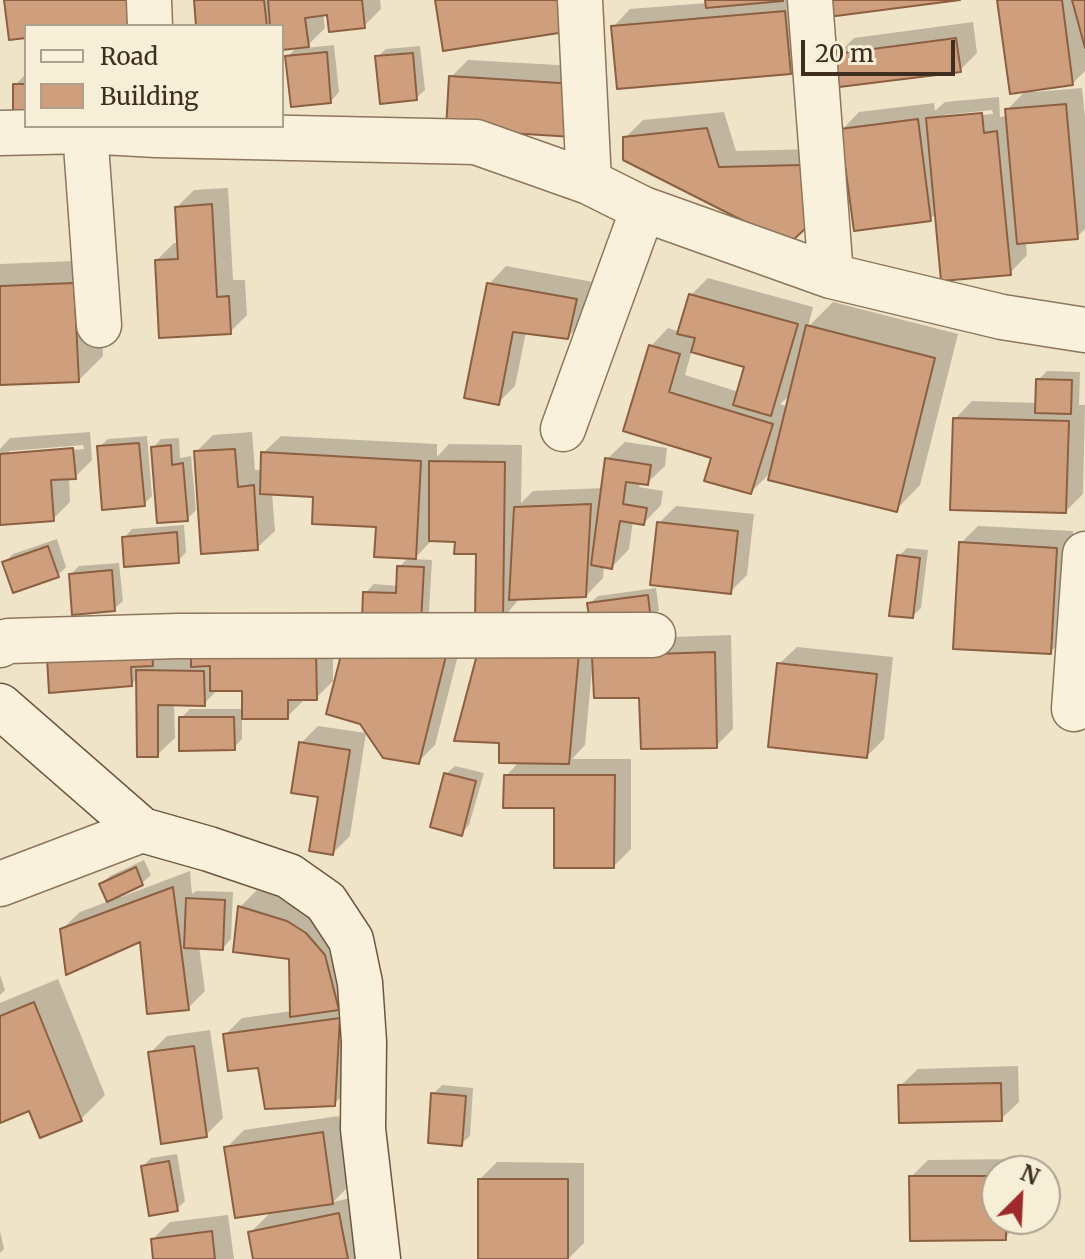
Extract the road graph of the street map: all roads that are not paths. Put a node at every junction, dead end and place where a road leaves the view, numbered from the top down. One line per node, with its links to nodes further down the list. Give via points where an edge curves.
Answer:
1 (149, 0): 4 (street)
2 (580, 0): 8 (street)
3 (810, 0): 10 (street)
4 (150, 24)
5 (85, 131): 6 (street); 7 (street); 11 (street)
6 (156, 131): 8 (street, via 476,142)
7 (0, 133)
8 (589, 182): 9 (street)
9 (643, 209): 10 (street); 13 (street)
10 (831, 276): 12 (street, via 1002,317)
11 (99, 325)
12 (1085, 330)
13 (563, 429)
14 (1085, 554): 18 (street)
15 (653, 635): 16 (street, via 162,637)
16 (0, 645)
17 (0, 706): 19 (street)
18 (1074, 709)
19 (142, 830): 20 (street); 21 (street, via 289,876 326,902 351,940 360,983 363,1129)
20 (0, 884)
21 (378, 1259)

